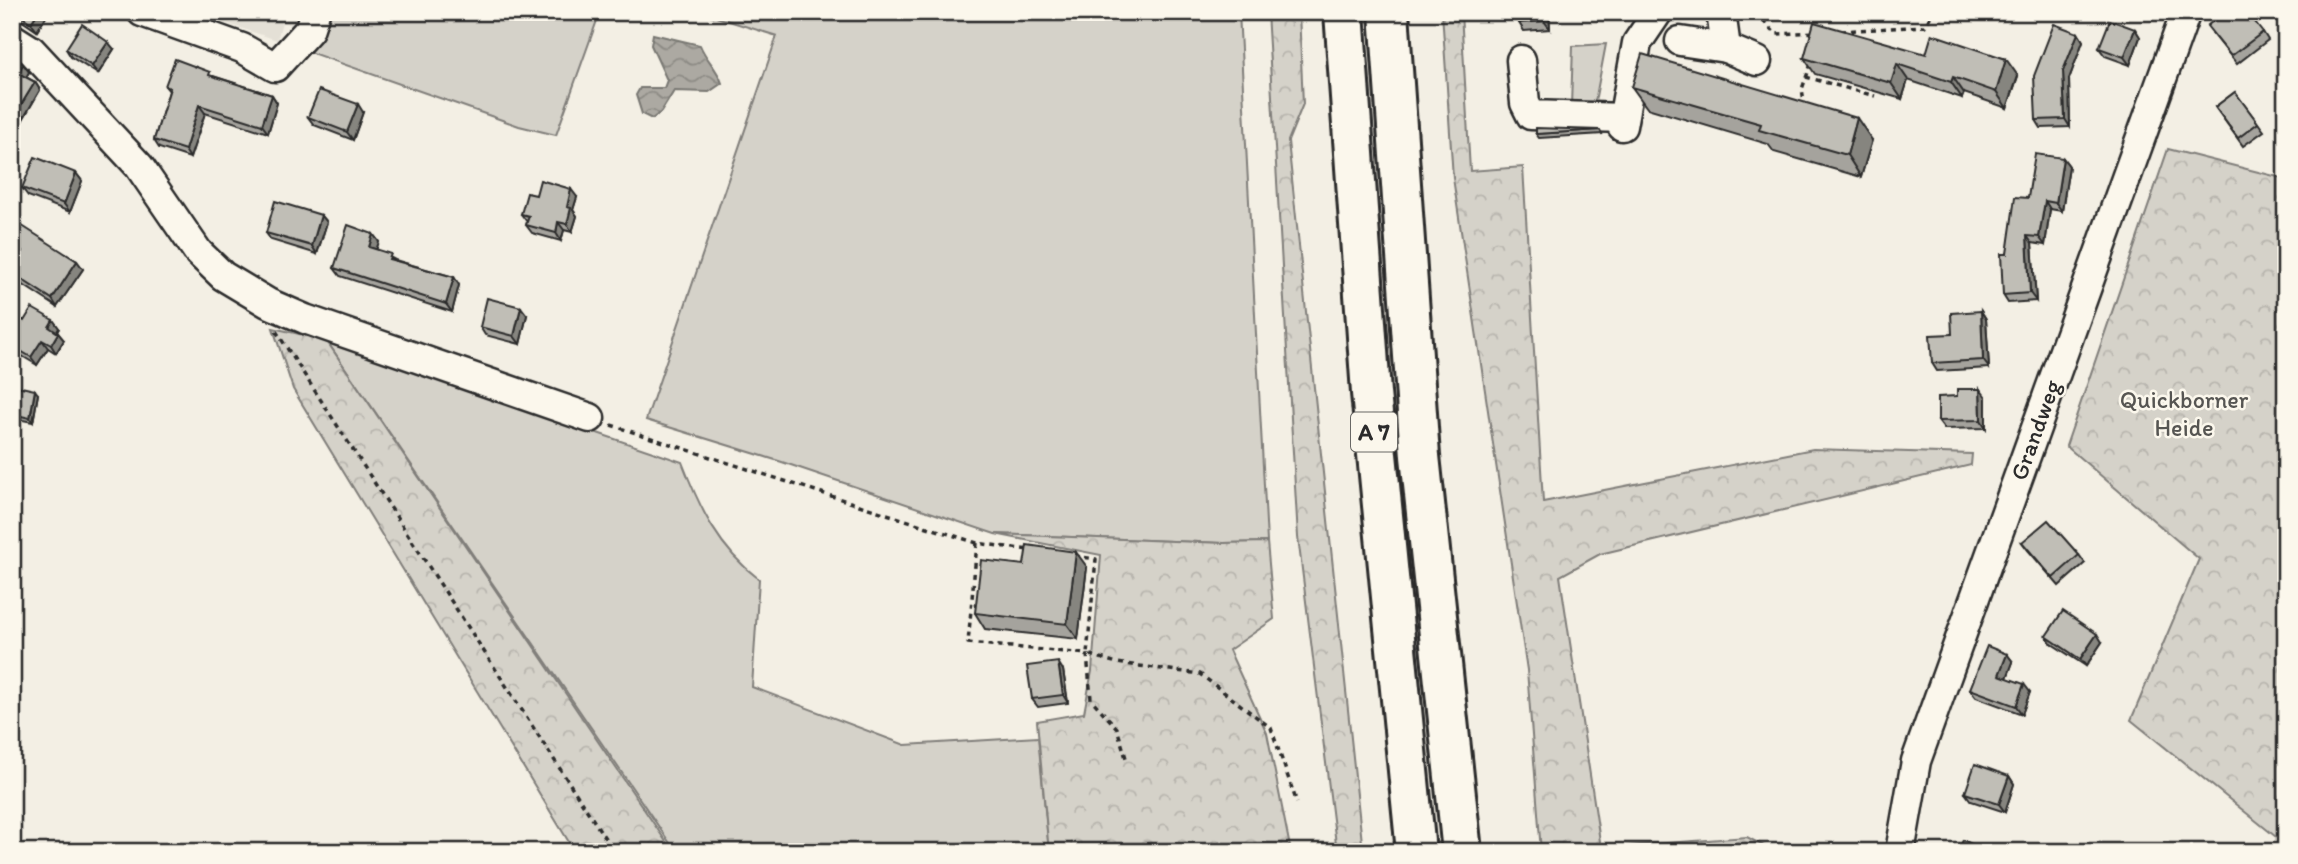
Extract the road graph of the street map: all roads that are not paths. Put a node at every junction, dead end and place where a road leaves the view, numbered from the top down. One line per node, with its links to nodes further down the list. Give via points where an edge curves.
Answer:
1 (142, 12): 2 (street, via 242,48 275,67 309,30)
2 (315, 12)
3 (1343, 12): 14 (highway, A 7, via 1371,393)
4 (1389, 12): 15 (highway, A 7, via 1420,456)
5 (1658, 12): 11 (street, via 1637,43 1623,122 1531,115 1525,103)
6 (1720, 12): 10 (street)
7 (2186, 12): 16 (street, Grandweg, via 1916,761)
8 (12, 38): 13 (street, via 30,50 139,166 198,251 223,276 305,319)
9 (1680, 41): 10 (street)
10 (1726, 48): 12 (street)
11 (1521, 60)
12 (1757, 61)
13 (590, 418)
14 (1416, 852)
15 (1462, 852)
16 (1900, 852)

